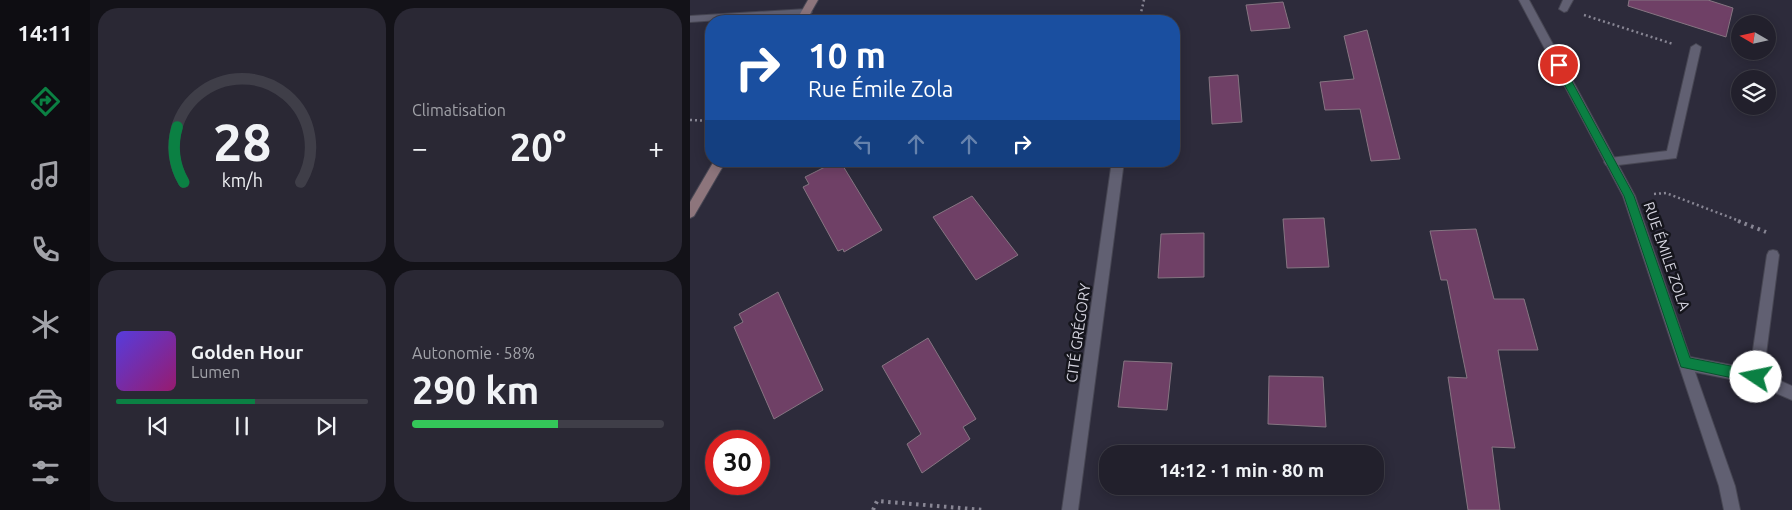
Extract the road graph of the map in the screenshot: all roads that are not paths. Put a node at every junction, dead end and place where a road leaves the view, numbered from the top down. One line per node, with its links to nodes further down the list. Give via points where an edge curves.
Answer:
1 (813, 0): 3 (street)
2 (1524, 0): 9 (street, RUE ÉMILE ZOLA)
3 (807, 12): 4 (street); 5 (street)
4 (757, 15)
5 (805, 15)
6 (705, 18): 7 (street)
7 (690, 19)
8 (1696, 49): 9 (street, via 1672,155)
9 (1610, 162): 14 (street, RUE ÉMILE ZOLA, via 1629,196)
10 (717, 167): 12 (street)
11 (1117, 167): 17 (street, CITÉ GRÉGORY)
12 (690, 213)
13 (1773, 255): 15 (street)
14 (1685, 363): 15 (street); 18 (street, RUE ÉMILE ZOLA, via 1727,486)
15 (1756, 377): 16 (street)
16 (1792, 393)
17 (1070, 510)
18 (1732, 510)

